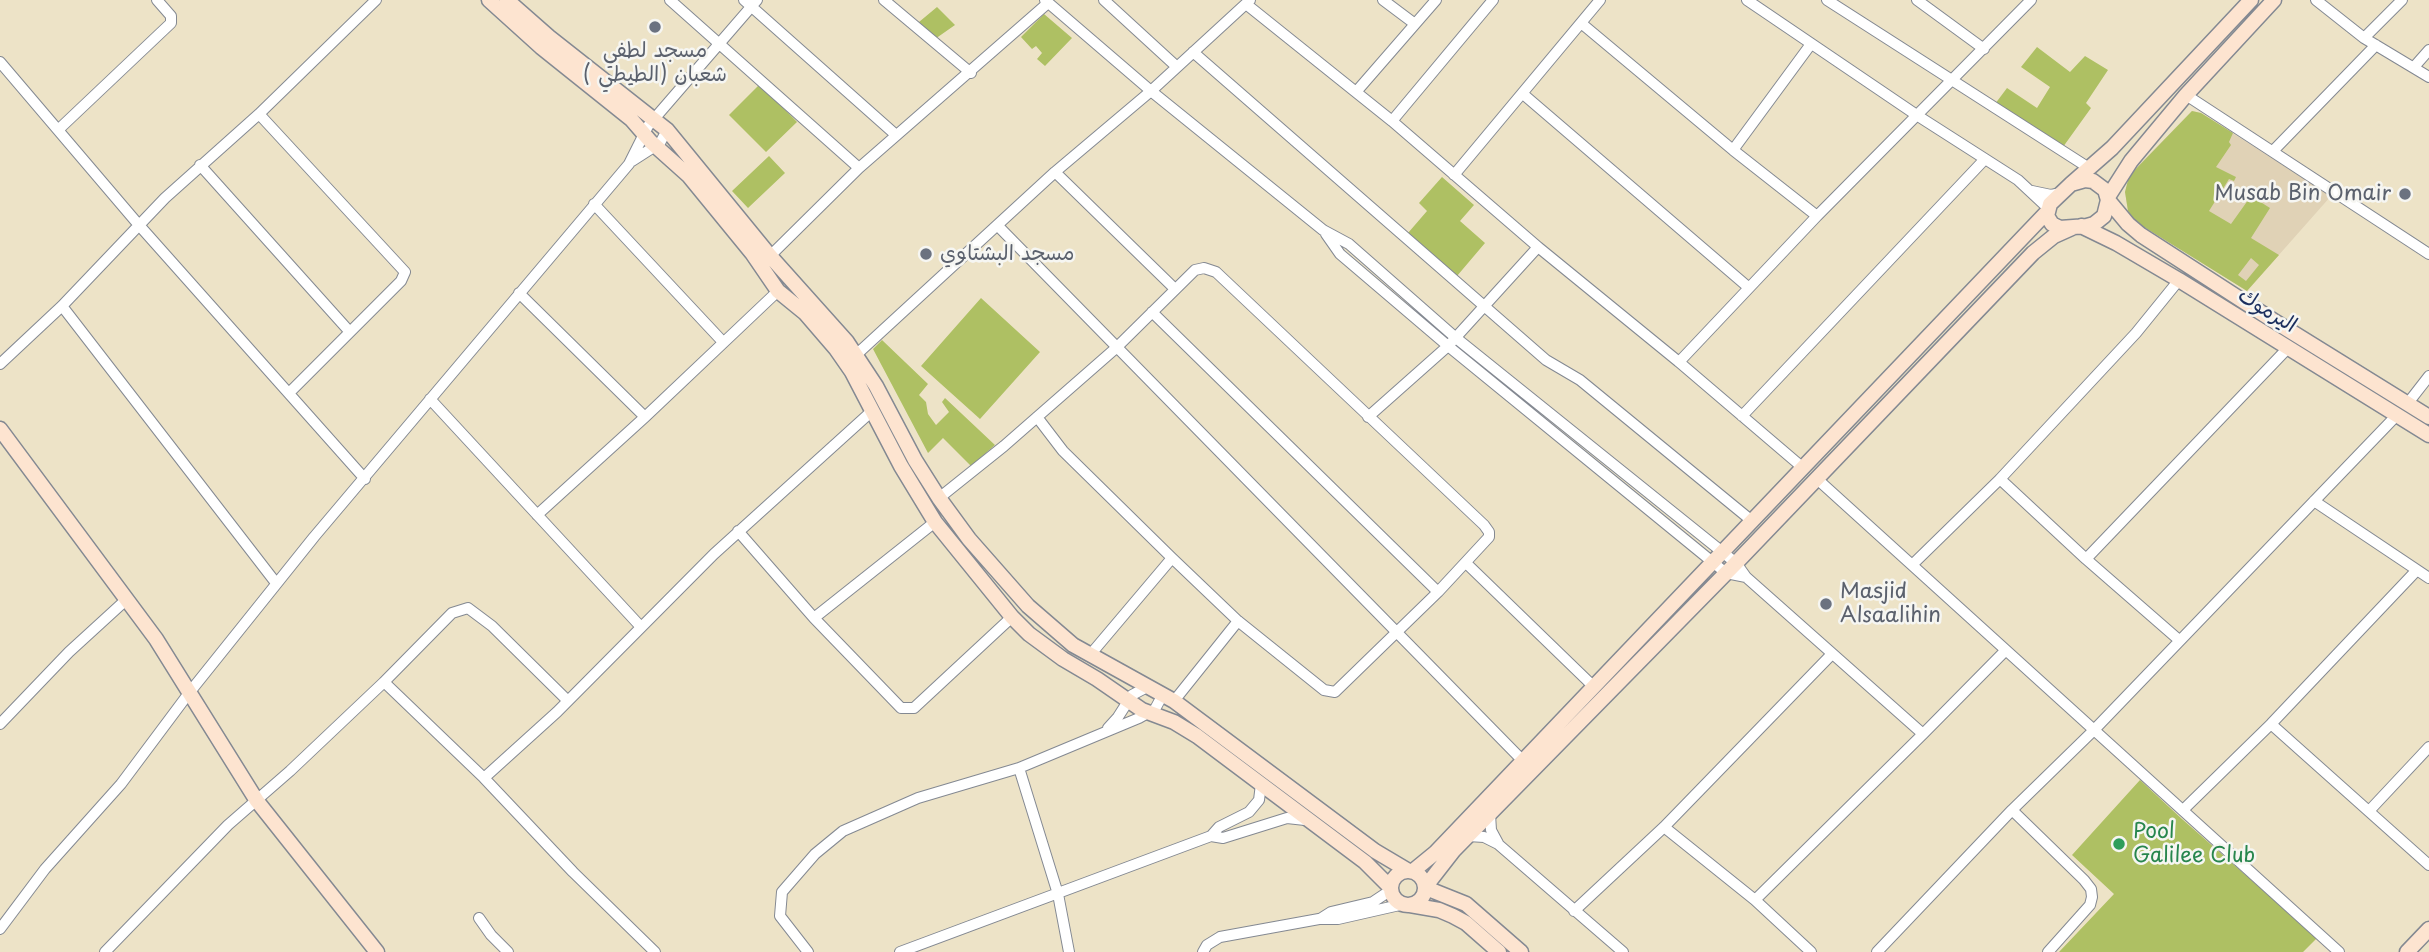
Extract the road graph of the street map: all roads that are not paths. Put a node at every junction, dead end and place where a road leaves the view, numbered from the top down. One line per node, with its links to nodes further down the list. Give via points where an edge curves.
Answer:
1 (157, 0): 46 (street, via 171,16 171,23)
2 (376, 0): 42 (street)
3 (489, 0): 48 (street)
4 (507, 0): 44 (street)
5 (670, 0): 26 (street)
6 (884, 0): 35 (street)
7 (1104, 0): 33 (street)
8 (1383, 0): 24 (street)
9 (1436, 0): 24 (street)
10 (1493, 0): 45 (street)
11 (1600, 0): 23 (street)
12 (1747, 0): 27 (street)
13 (1827, 0): 37 (street)
14 (1917, 0): 29 (street)
15 (2031, 0): 29 (street)
16 (2251, 0): 57 (street)
17 (2274, 0): 41 (street)
18 (2316, 0): 25 (street)
19 (2402, 0): 25 (street)
20 (1047, 1): 35 (street); 38 (street)
21 (751, 2): 26 (street); 49 (street)
22 (1248, 2): 31 (street); 39 (street)
23 (1581, 23): 40 (street); 51 (street)
24 (1415, 24): 39 (street)
25 (2364, 38): 28 (street)
26 (720, 43): 44 (street); 56 (street)
27 (1811, 44): 43 (street); 51 (street)
28 (2376, 46): 34 (street); 52 (street)
29 (1984, 49): 37 (street)
30 (2429, 50): 34 (street)
31 (1193, 52): 33 (street); 79 (street)
32 (0, 63): 46 (street)
33 (1177, 67): 38 (street)
34 (2414, 67): 36 (street)
35 (971, 73): 49 (street)
36 (2429, 77)
37 (1954, 80): 43 (street); 57 (street)
38 (1151, 91): 58 (street); 83 (street, via 1323,230 1349,244)
39 (1356, 92): 45 (street)
40 (1523, 94): 59 (street); 74 (street)
41 (2186, 95): 52 (street); 62 (street, via 2126,167)
42 (259, 114): 55 (street); 81 (street, via 405,272)
43 (1917, 116): 53 (street); 65 (street)
44 (655, 119): 47 (street); 48 (street)
45 (1392, 121): 59 (street)
46 (58, 130): 66 (street)
47 (667, 130): 50 (street); 71 (street)
48 (643, 134): 50 (street); 54 (street)
49 (895, 135): 56 (street)
50 (656, 146): 54 (street); 76 (street, via 689,176)
51 (1733, 150): 65 (street)
52 (2273, 151): 70 (street)
53 (1985, 159): 61 (street); 95 (street)
54 (629, 164): 63 (street)
55 (200, 165): 66 (street); 81 (street)
56 (859, 168): 71 (street)
57 (2089, 168): 60 (street)
58 (1055, 172): 67 (street); 75 (street)
59 (1454, 175): 69 (street)
60 (2066, 189): 61 (street, via 2052,195); 62 (street, via 2093,181); 64 (street)
61 (2032, 191): 64 (street)
62 (2108, 199): 68 (street, via 2100,221); 92 (street, via 2141,235)
63 (594, 204): 77 (street); 82 (street)
64 (2048, 210): 68 (street, via 2049,221 2056,226); 102 (street)
65 (1817, 216): 74 (street)
66 (138, 224): 78 (street); 90 (street)
67 (998, 226): 84 (street); 86 (street)
68 (2077, 226): 73 (street, اليرموك); 103 (street, via 2054,236 2033,253)
69 (1538, 247): 79 (street); 87 (street)
70 (2429, 254)
71 (770, 256): 72 (street)
72 (791, 279): 76 (street, via 790,293); 86 (street)
73 (2179, 280): 85 (street, اليرموك); 105 (street)
74 (1748, 287): 87 (street)
75 (1175, 289): 80 (street); 98 (street, via 1197,268 1216,272)
76 (778, 291): 82 (street); 93 (street, via 813,321 836,349)
77 (519, 293): 91 (street); 96 (street)
78 (62, 306): 88 (street); 120 (street)
79 (1485, 308): 83 (street); 109 (street)
80 (1152, 312): 84 (street); 121 (street)
81 (349, 331): 90 (street)
82 (723, 342): 96 (street)
83 (1452, 342): 98 (street); 113 (street)
84 (1116, 348): 97 (street); 127 (street)
85 (2287, 349): 94 (street, اليرموك); 114 (street)
86 (856, 354): 106 (street)
87 (1679, 362): 95 (street)
88 (0, 364)
89 (2429, 376): 92 (street)
90 (290, 393): 104 (street)
91 (430, 399): 104 (street); 108 (street)
92 (2408, 403): 99 (street)
93 (872, 411): 110 (street); 111 (street)
94 (2397, 415): 101 (street, اليرموك); 107 (street)
95 (1742, 416): 102 (street)
96 (645, 417): 108 (street)
97 (1037, 417): 106 (street); 112 (street, via 1063,451)
98 (1368, 417): 115 (street, via 1489,531 1489,537)
99 (2429, 417)
100 (0, 429): 122 (street)
101 (2429, 435)
102 (1802, 467): 109 (street)
103 (1816, 478): 116 (street); 117 (street)
104 (365, 479): 120 (street)
105 (2000, 479): 114 (street); 116 (street)
106 (939, 498): 130 (street, via 1028,606)
107 (2314, 501): 118 (street); 128 (street)
108 (537, 514): 126 (street)
109 (1752, 521): 113 (street)
110 (935, 522): 123 (street); 124 (street)
111 (738, 531): 124 (street); 126 (street)
112 (1172, 558): 125 (street); 130 (street)
113 (1717, 558): 117 (street); 133 (street)
114 (2086, 559): 128 (street)
115 (1466, 563): 121 (street); 133 (street)
116 (1912, 565): 129 (street)
117 (1731, 568): 131 (street); 148 (street)
118 (2417, 570): 119 (street); 141 (street)
119 (2429, 578)
120 (276, 583): 135 (street)
121 (1438, 592): 127 (street)
122 (127, 599): 135 (street); 140 (street)
123 (1012, 617): 124 (street, via 910,710 898,706); 136 (street, via 1045,647)
124 (814, 618)
125 (1238, 621): 127 (street, via 1317,685 1335,692); 138 (street)
126 (641, 627): 137 (street)
127 (1396, 634): 146 (street)
128 (2179, 640): 143 (street)
129 (2005, 651): 143 (street); 144 (street)
130 (1090, 655): 134 (street)
131 (1831, 655): 144 (street); 157 (street)
132 (384, 682): 137 (street, via 452,613 468,608); 149 (street); 151 (street)
133 (1593, 686): 146 (street)
134 (1154, 689): 136 (street, via 1137,691); 138 (street); 139 (street, via 1159,704)
135 (189, 693): 151 (street); 171 (street, via 121,784)
136 (1129, 700): 139 (street); 142 (street)
137 (568, 701): 149 (street)
138 (1174, 701): 162 (street, via 1375,851)
139 (1150, 713): 142 (street); 150 (street, via 1186,729)
140 (0, 724)
141 (2271, 724): 154 (street); 155 (street)
142 (1105, 730): 147 (street)
143 (2093, 731): 153 (street); 154 (street)
144 (1923, 734): 166 (street)
145 (2429, 747): 155 (street)
146 (1522, 760): 148 (street); 152 (street)
147 (1019, 768): 165 (street); 177 (street, via 918,798 843,831 815,855 782,892 780,906 785,925)
148 (1533, 771): 152 (street)
149 (484, 778): 176 (street)
150 (1261, 784): 156 (street); 159 (street, via 1249,813 1219,827)
151 (257, 801): 173 (street); 174 (street)
152 (1485, 809): 158 (street); 160 (street)
153 (2012, 810): 185 (street); 186 (street, via 2091,889 2090,905)
154 (2183, 810): 187 (street)
155 (2369, 811): 161 (street)
156 (1308, 820): 159 (street, via 1287,818 1223,838); 164 (street, via 1365,862)
157 (1664, 827): 166 (street); 168 (street)
158 (1464, 831): 160 (street); 162 (street); 163 (street)
159 (1211, 836): 165 (street)
160 (1499, 844): 168 (street)
161 (2429, 865)
162 (1410, 871): 163 (street, via 1420,874); 164 (street, via 1395,876)
163 (1426, 887): 167 (street, via 1421,900); 182 (street, via 1465,904)
164 (1391, 889): 167 (street, via 1398,901); 170 (street, via 1373,902)
165 (1058, 894): 178 (street); 179 (street)
166 (1755, 900): 184 (street)
167 (1407, 905): 170 (street); 181 (street, via 1453,916)
168 (1574, 911): 183 (street)
169 (479, 918): 175 (street)
170 (1319, 919): 180 (street, via 1220,937)
171 (0, 929)
172 (2429, 929): 188 (street)
173 (105, 952)
174 (377, 952)
175 (508, 952)
176 (655, 952)
177 (808, 952)
178 (900, 952)
179 (1069, 952)
180 (1203, 952)
181 (1499, 952)
182 (1521, 952)
183 (1623, 952)
184 (1811, 952)
185 (1877, 952)
186 (2048, 952)
187 (2339, 952)
188 (2407, 952)

